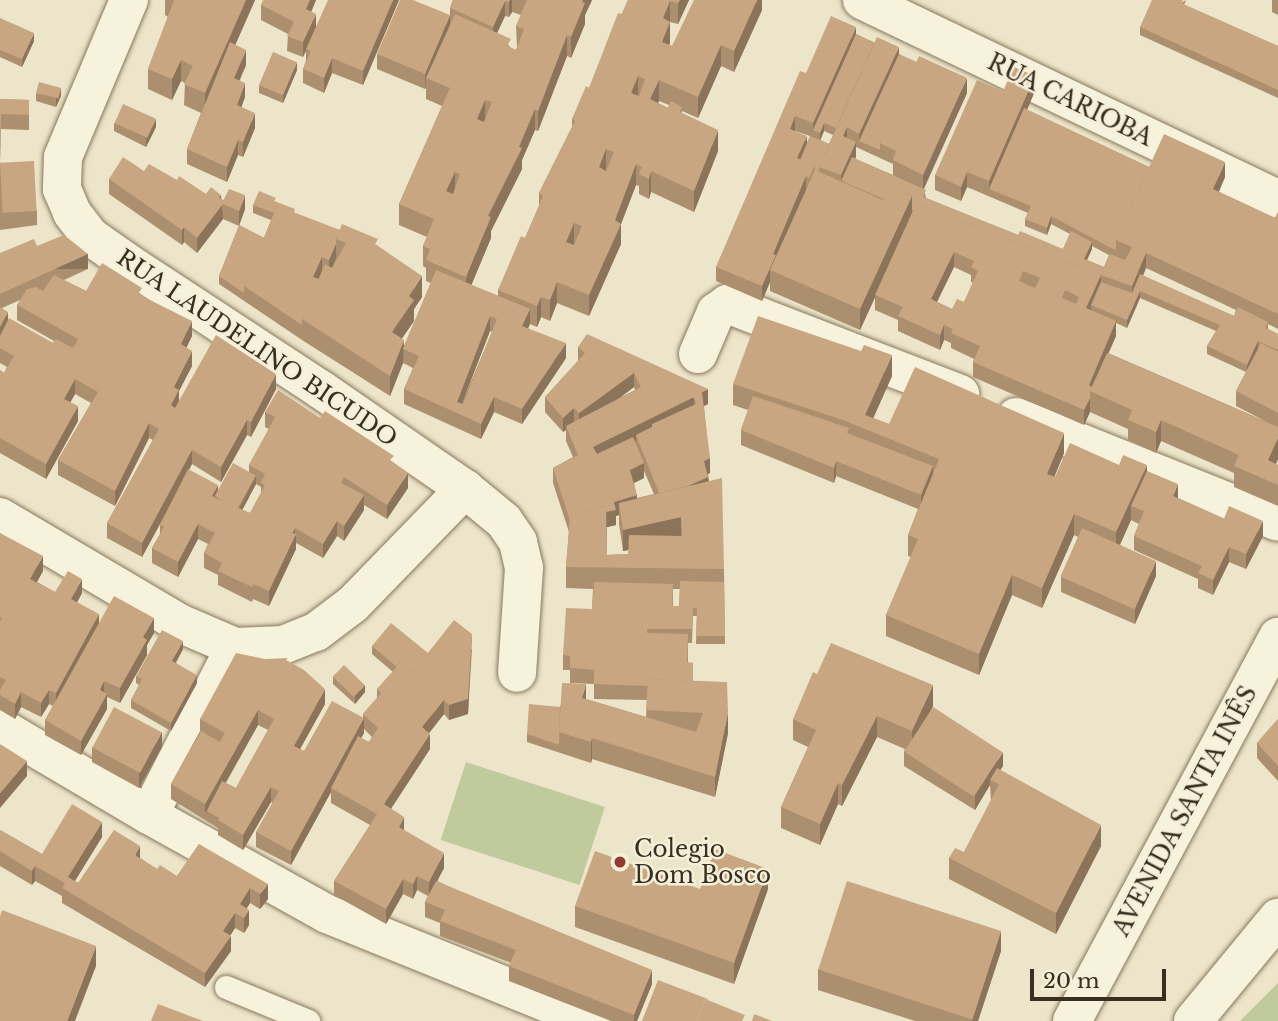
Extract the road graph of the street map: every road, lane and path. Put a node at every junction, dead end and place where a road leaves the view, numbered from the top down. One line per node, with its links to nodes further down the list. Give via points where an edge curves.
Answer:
1 (130, 0): 5 (street, RUA LAUDELINO BICUDO, via 62,157 62,189 72,213 91,237 128,263)
2 (862, 0): 3 (street, RUA CARIOBA)
3 (1278, 199)
4 (698, 354): 7 (street, via 716,312 727,304 735,305)
5 (465, 489): 9 (street, via 353,604 316,632 283,645); 10 (street, RUA LAUDELINO BICUDO, via 504,521 518,542 524,568)
6 (0, 517): 9 (street, via 179,623)
7 (1278, 522)
8 (1278, 637): 17 (street, AVENIDA SANTA INÊS)
9 (235, 648): 12 (street)
10 (517, 673)
11 (0, 727): 12 (street)
12 (149, 815): 16 (street, via 327,914)
13 (1278, 918): 18 (street)
14 (226, 987): 15 (lane)
15 (308, 1021)
16 (592, 1021)
17 (1072, 1021)
18 (1193, 1021)

